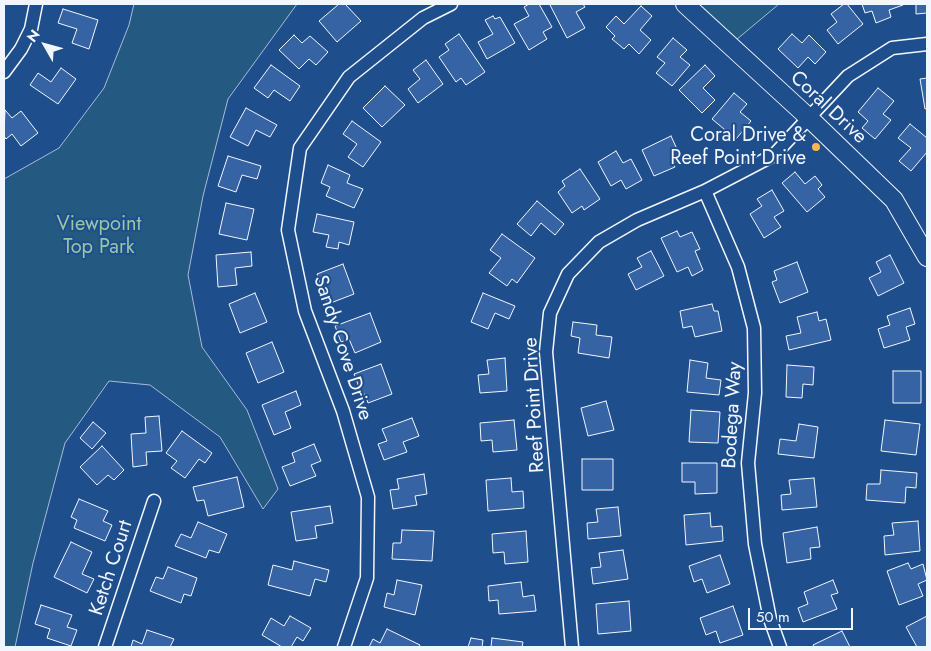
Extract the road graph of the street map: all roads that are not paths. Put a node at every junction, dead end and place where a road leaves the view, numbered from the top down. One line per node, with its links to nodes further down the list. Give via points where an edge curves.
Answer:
1 (36, 4): 5 (street, via 31,29 21,50)
2 (451, 4): 11 (street, Sandy Cove Drive, via 424,18 349,77 300,148 288,230 305,311 343,411 368,497 367,578)
3 (684, 4): 6 (street, Coral Drive)
4 (927, 44): 6 (street, Reef Point Drive, via 892,48 848,76)
5 (4, 72)
6 (808, 118): 7 (street, Reef Point Drive, via 774,155); 8 (street, Coral Drive, via 894,200)
7 (705, 191): 12 (street, Reef Point Drive, via 637,220 599,242 568,274 550,313 546,352); 13 (street, Bodega Way, via 738,268 754,328 755,393 748,463 755,544 770,619)
8 (927, 257)
9 (154, 501): 10 (street, Ketch Court)
10 (105, 647)
11 (344, 647)
12 (572, 647)
13 (780, 647)

